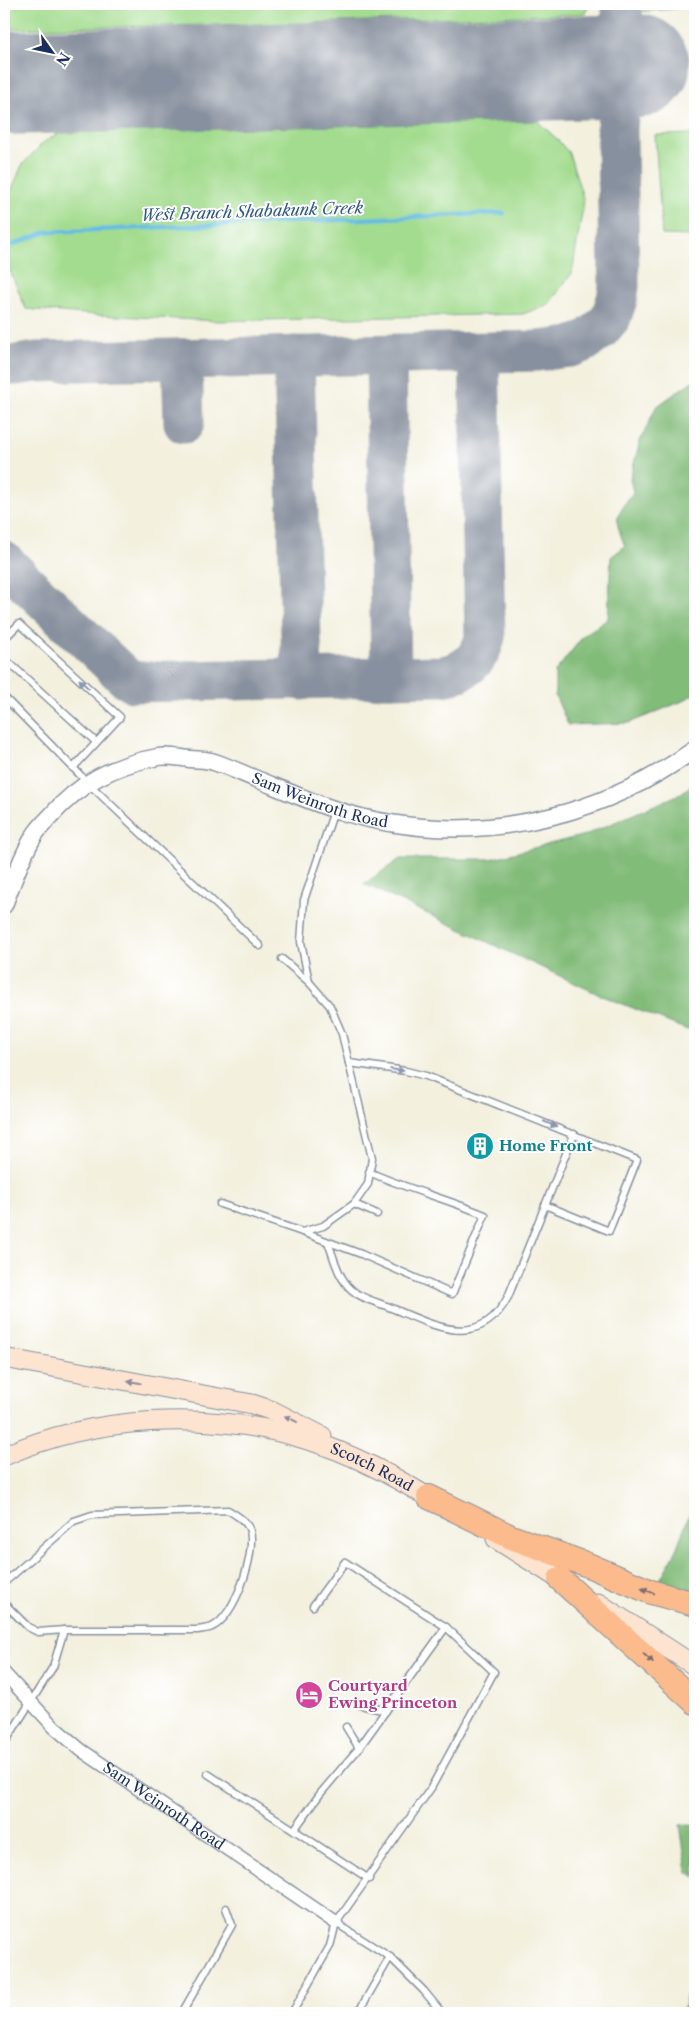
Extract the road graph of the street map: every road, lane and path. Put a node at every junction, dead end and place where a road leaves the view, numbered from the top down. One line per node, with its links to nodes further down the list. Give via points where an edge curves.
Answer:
1 (4, 639): 4 (lane, one-way to 1, via 120,717 19,624)
2 (4, 658): 4 (lane)
3 (4, 698): 6 (lane)
4 (96, 742): 6 (lane)
5 (695, 749): 8 (street, Sam Weinroth Road, via 658,774 619,794 572,811 514,825 473,829 431,828 390,824)
6 (73, 768): 7 (lane)
7 (87, 782): 8 (street, Sam Weinroth Road, via 107,772 160,756 212,761); 9 (street, Sam Weinroth Road, via 58,807 34,835); 10 (lane)
8 (334, 810): 12 (lane, via 304,900 301,942)
9 (4, 905)
10 (260, 946)
11 (282, 959): 12 (lane)
12 (309, 982): 13 (lane, via 330,1006 342,1034)
13 (349, 1063): 14 (lane, one-way to 14, via 426,1076); 15 (lane, via 372,1158)
14 (574, 1134): 18 (lane); 18 (lane, via 638,1160 609,1231)
15 (370, 1172): 17 (lane, via 368,1184); 21 (lane, via 485,1215 452,1294)
16 (220, 1204): 20 (lane)
17 (354, 1204): 19 (lane); 20 (lane, via 323,1226)
18 (545, 1205): 21 (lane, via 504,1304 490,1320 470,1330 437,1326 353,1291 338,1270)
19 (377, 1214)
20 (302, 1232): 21 (lane)
21 (328, 1242)
22 (4, 1358): 24 (main road, one-way to 22, via 331,1440 262,1406)
23 (4, 1456): 24 (main road, Scotch Road, via 88,1429 173,1421 263,1429 301,1438)
24 (363, 1461): 25 (main road, Scotch Road)
25 (429, 1498): 26 (main road, Scotch Road); 29 (highway, one-way to 25, via 651,1592 511,1537)
26 (560, 1579): 33 (main road, Scotch Road); 35 (highway, one-way to 35)
27 (4, 1583): 32 (lane, via 74,1521 92,1515 228,1510 240,1517 250,1529 252,1548 244,1580 227,1614 213,1627 197,1630)
28 (4, 1603): 32 (lane, via 28,1627 38,1632)
29 (695, 1604)
30 (313, 1606): 31 (lane, via 346,1562)
31 (446, 1627): 38 (lane); 44 (lane, via 494,1672 432,1788)
32 (64, 1630): 36 (lane, via 52,1667)
33 (695, 1666)
34 (4, 1673): 36 (street, Sam Weinroth Road)
35 (695, 1702)
36 (31, 1703): 40 (lane); 46 (street, Sam Weinroth Road, via 80,1750)
37 (361, 1705): 38 (lane)
38 (386, 1711): 41 (lane)
39 (346, 1727): 41 (lane)
40 (4, 1744)
41 (358, 1748): 43 (lane)
42 (208, 1774): 43 (lane)
43 (294, 1830): 44 (lane)
44 (368, 1879): 46 (lane)
45 (226, 1908): 48 (lane, via 232,1925)
46 (336, 1923): 47 (lane); 49 (lane, via 330,1946)
47 (390, 1957): 50 (lane); 51 (lane)
48 (182, 2013)
49 (292, 2013)
50 (358, 2013)
51 (442, 2013)

